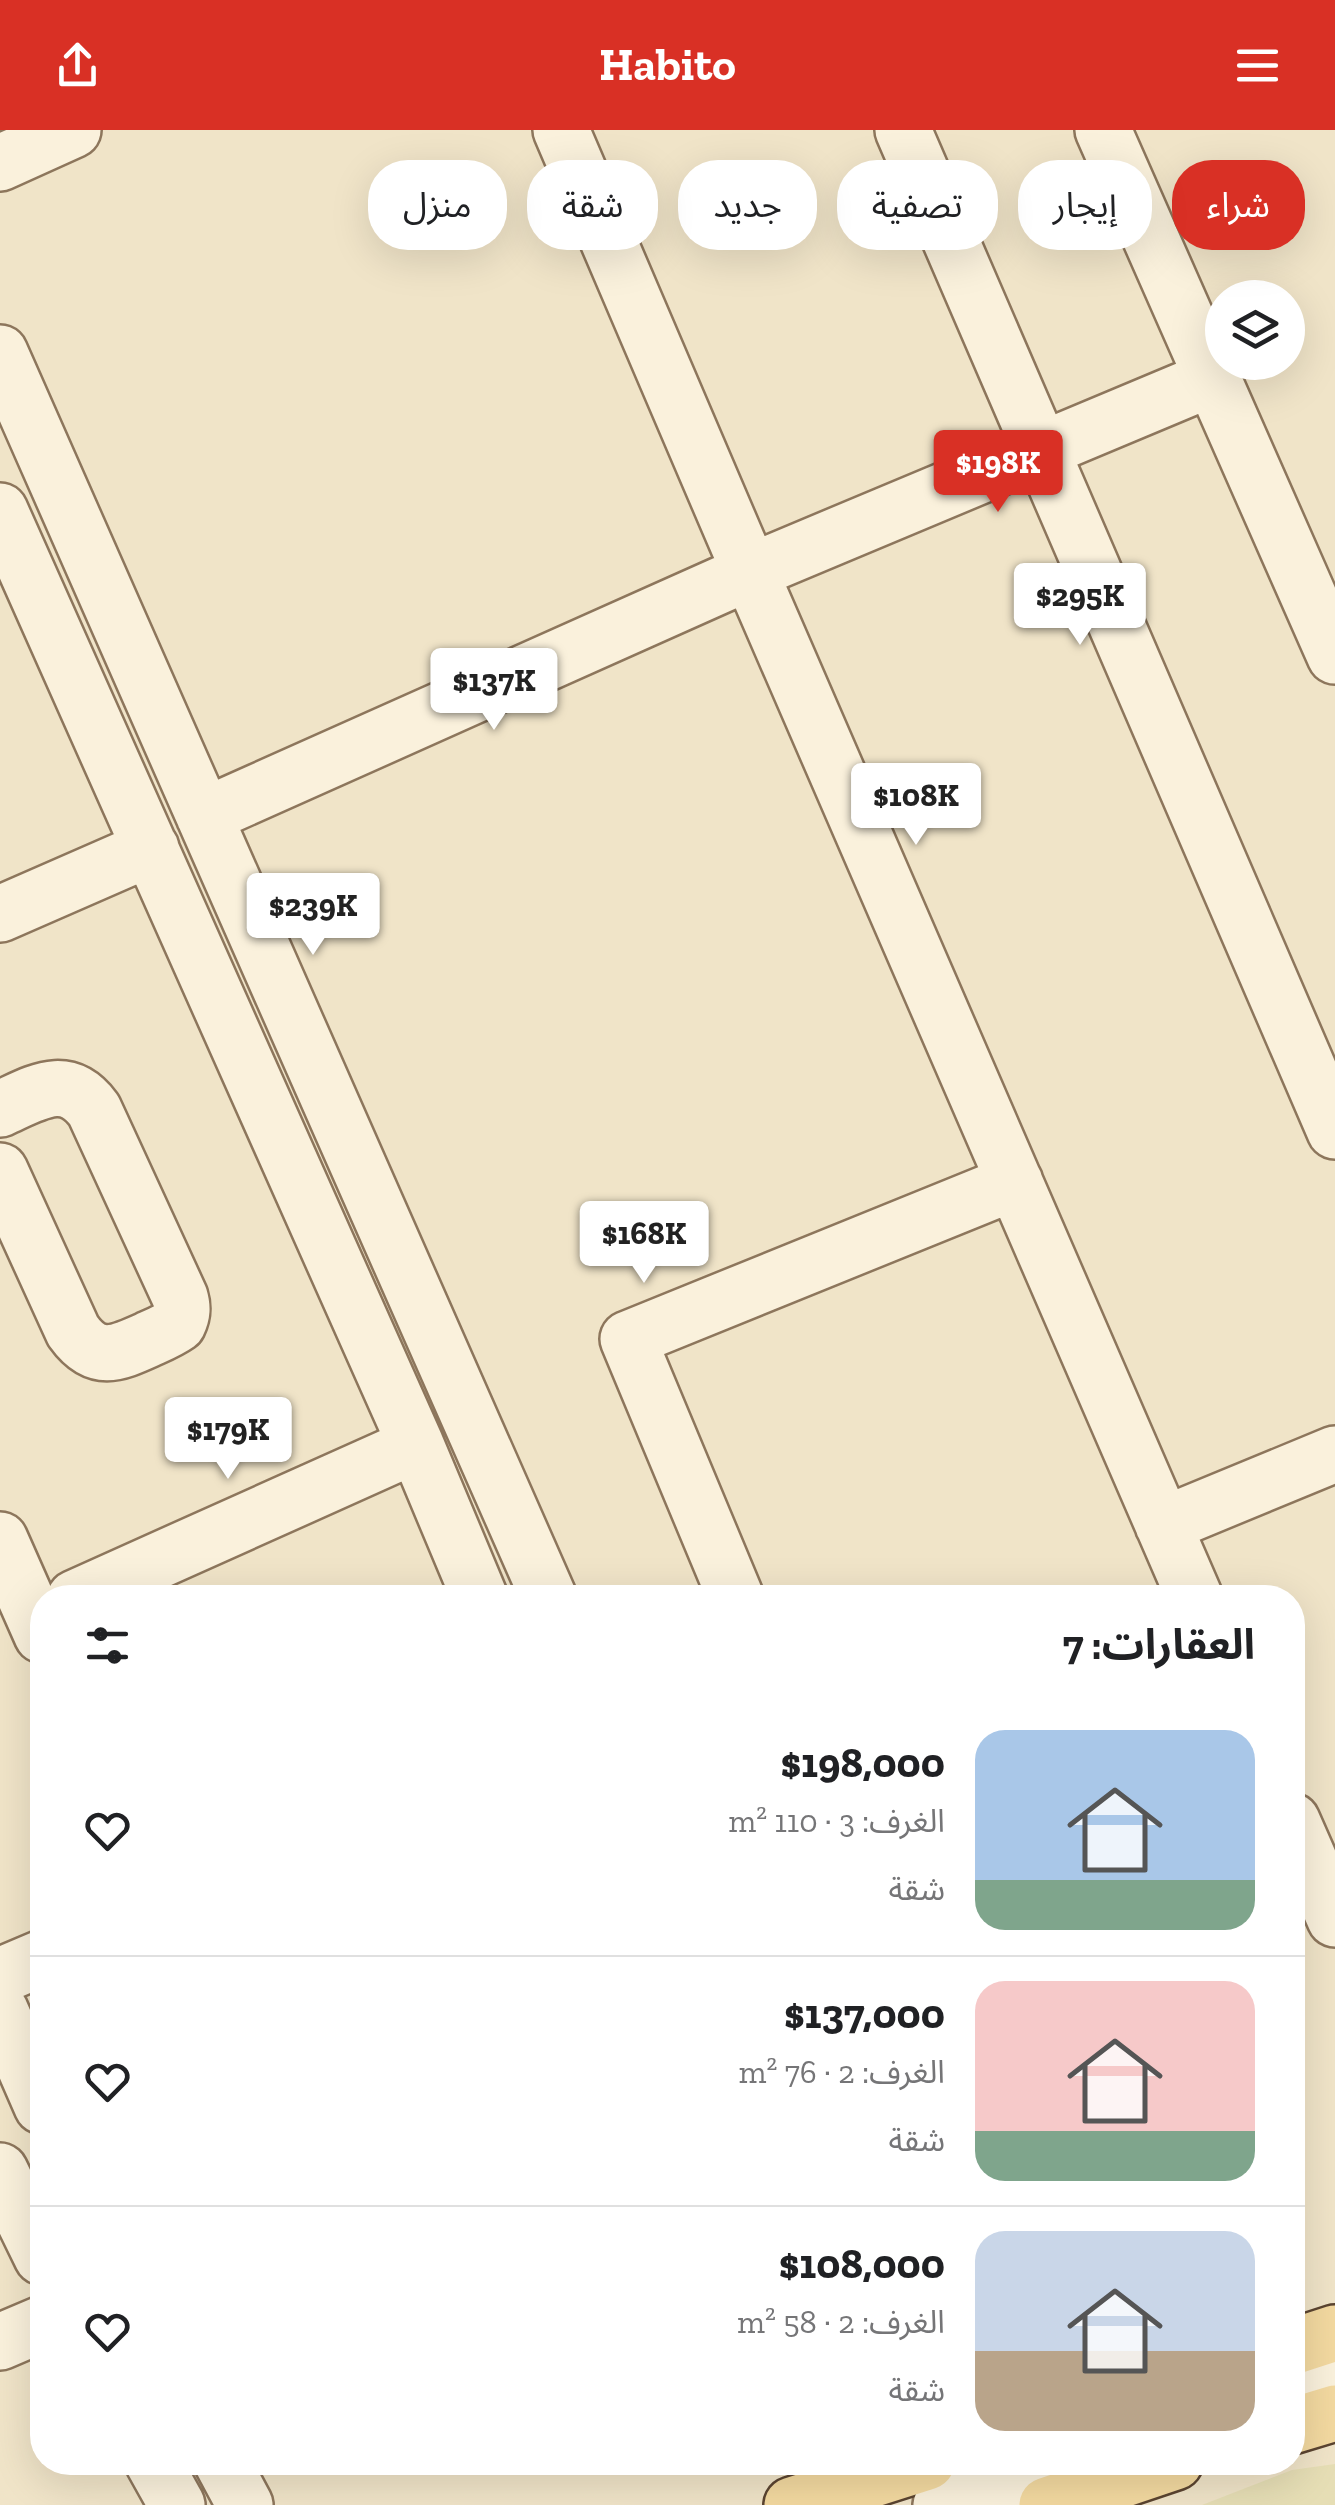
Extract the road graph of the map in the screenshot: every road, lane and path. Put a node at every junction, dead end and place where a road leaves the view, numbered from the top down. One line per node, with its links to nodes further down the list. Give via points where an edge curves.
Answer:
1 (73, 130): 5 (street)
2 (561, 130): 12 (street)
3 (904, 130): 10 (street)
4 (1103, 130): 7 (street)
5 (0, 163)
6 (0, 353): 14 (street)
7 (1205, 362)
8 (1207, 380): 10 (street)
9 (1213, 380): 13 (street)
10 (1042, 450): 12 (street); 18 (street)
11 (0, 511): 15 (street)
12 (750, 572): 14 (street); 20 (street)
13 (1335, 656)
14 (204, 816): 28 (street)
15 (150, 848): 16 (street); 22 (street)
16 (0, 914)
17 (0, 1109): 21 (street, via 56,1086 86,1100 180,1297 182,1317 121,1352 94,1350)
18 (1335, 1131)
19 (0, 1172): 21 (street)
20 (1014, 1182): 24 (street); 29 (street, via 628,1339)
21 (18, 1256)
22 (416, 1445): 26 (street); 27 (street)
23 (1335, 1454): 24 (street)
24 (1163, 1525): 30 (street)
25 (0, 1540): 31 (street)
26 (111, 1585)
27 (475, 1585)
28 (543, 1585)
29 (731, 1585)
30 (1189, 1585)
31 (30, 1600)
32 (1305, 1851): 33 (street)
33 (1335, 1919)
34 (30, 1963): 35 (street)
35 (0, 1976)
36 (0, 2010): 37 (street)
37 (30, 2079)
38 (0, 2171): 39 (street)
39 (30, 2232)
40 (30, 2329): 41 (street)
41 (0, 2342)
42 (1335, 2387): 43 (street)
43 (1305, 2397)
44 (1335, 2414): 45 (main road)
45 (1305, 2422)
46 (161, 2475): 52 (street)
47 (229, 2475): 53 (street)
48 (844, 2475): 54 (main road)
49 (1025, 2475): 55 (street)
50 (1078, 2475): 56 (street)
51 (1136, 2475): 57 (main road)
52 (177, 2505)
53 (245, 2505)
54 (792, 2505)
55 (941, 2505)
56 (992, 2505)
57 (1047, 2505)

